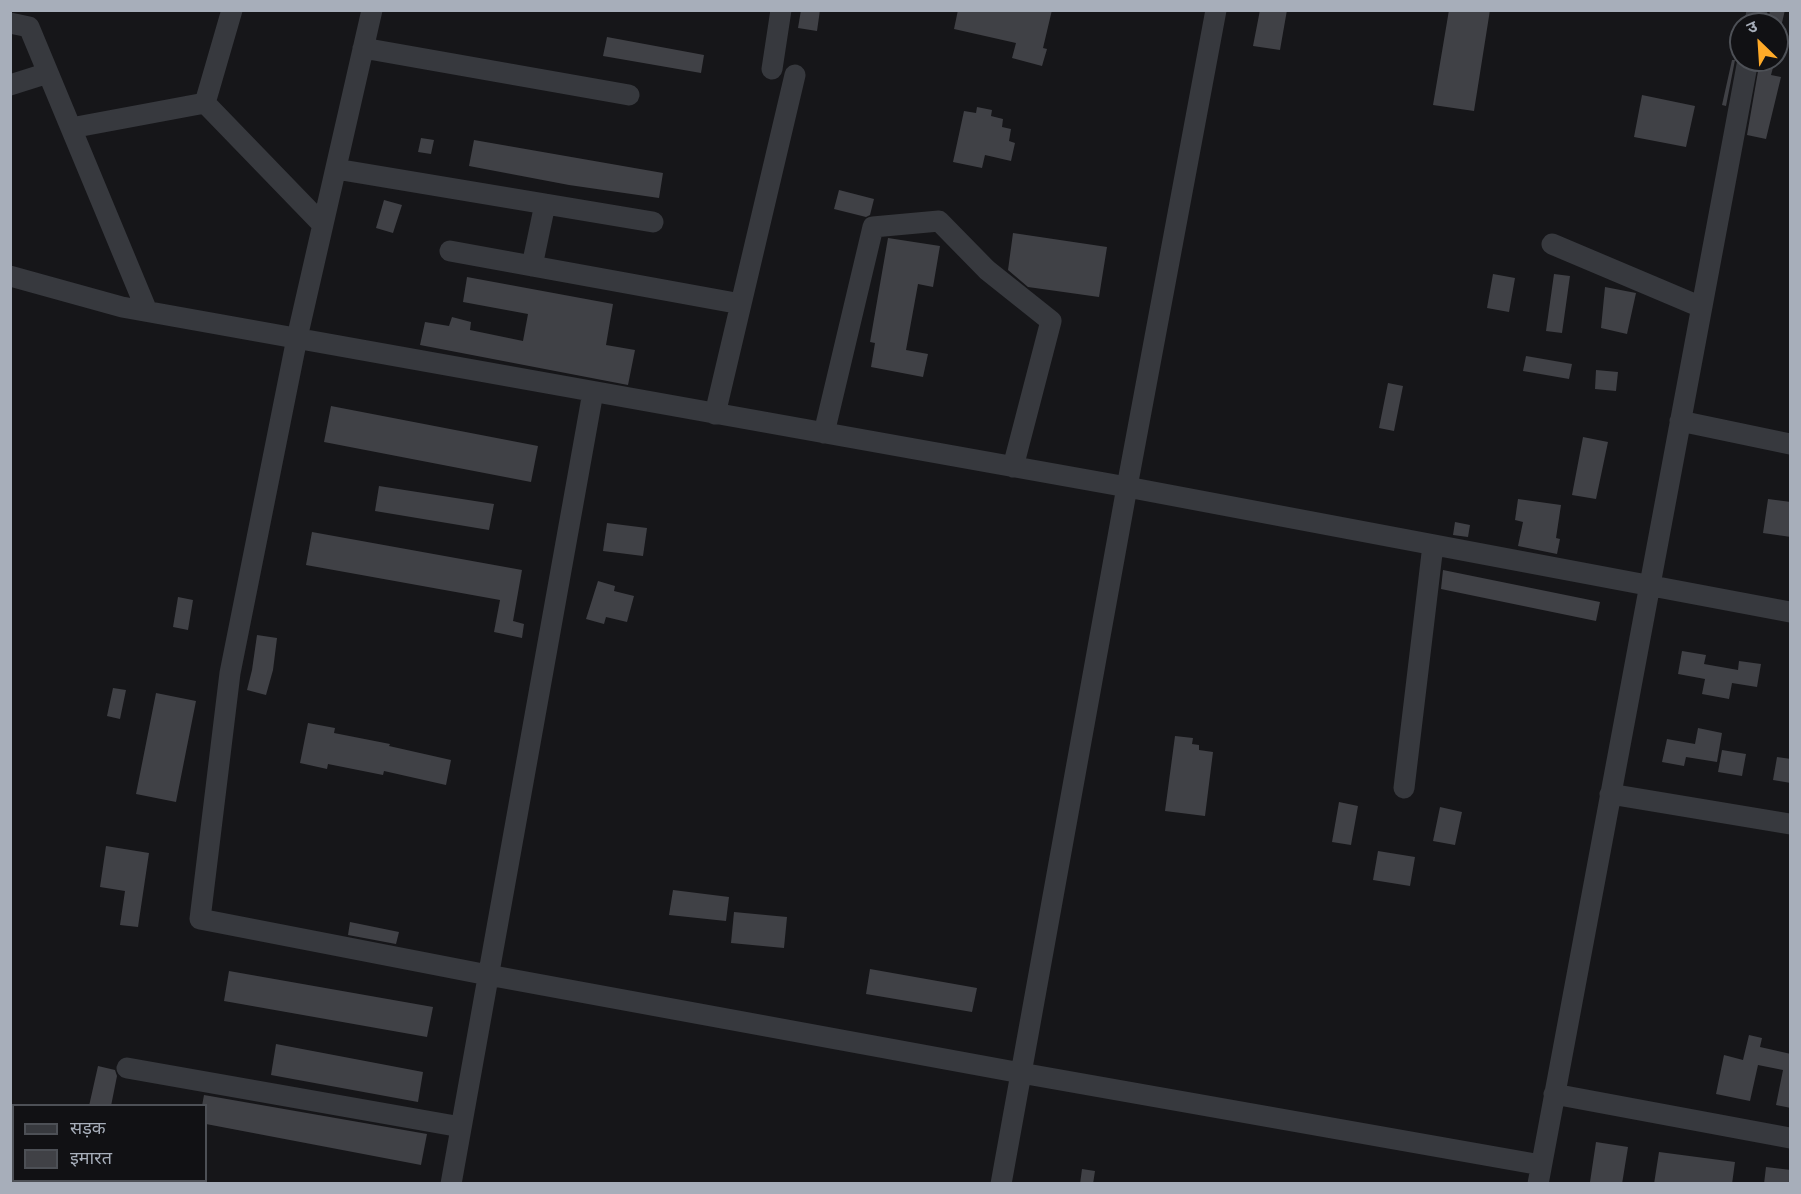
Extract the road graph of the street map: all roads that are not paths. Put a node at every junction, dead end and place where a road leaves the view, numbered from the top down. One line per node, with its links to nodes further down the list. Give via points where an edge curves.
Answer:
1 (232, 10): 13 (street)
2 (372, 10): 6 (street)
3 (781, 10): 7 (street)
4 (1216, 10): 33 (street)
5 (10, 23): 9 (street, via 29,27)
6 (363, 48): 12 (street); 15 (street)
7 (772, 69)
8 (1746, 72): 24 (street)
9 (48, 73): 11 (street); 14 (street)
10 (795, 75): 23 (street)
11 (10, 85)
12 (628, 95)
13 (205, 103): 14 (street); 18 (street)
14 (71, 128): 25 (street)
15 (336, 169): 16 (street); 18 (street)
16 (545, 204): 17 (street); 21 (street)
17 (653, 222)
18 (323, 225): 26 (street)
19 (1552, 244): 24 (street)
20 (450, 250): 21 (street)
21 (532, 266): 23 (street)
22 (10, 276): 25 (street)
23 (741, 304): 28 (street)
24 (1701, 307): 29 (street)
25 (147, 311): 26 (street)
26 (297, 338): 27 (street); 40 (street, via 230,673 200,919)
27 (593, 392): 28 (street); 40 (street)
28 (715, 414): 30 (street)
29 (1680, 421): 31 (street); 35 (street)
30 (824, 433): 32 (street); 32 (street, via 873,227 939,220 987,270 1051,321)
31 (1791, 444)
32 (1013, 467): 33 (street)
33 (1127, 488): 34 (street); 42 (street)
34 (1433, 545): 35 (street); 37 (street)
35 (1648, 586): 36 (street); 38 (street)
36 (1791, 612)
37 (1404, 788)
38 (1610, 794): 39 (street); 43 (street)
39 (1791, 824)
40 (488, 975): 42 (street); 44 (street)
41 (127, 1068): 44 (street)
42 (1021, 1073): 46 (street); 48 (street)
43 (1554, 1094): 45 (street); 46 (street)
44 (461, 1127): 47 (street)
45 (1791, 1137)
46 (1540, 1174)
47 (451, 1184)
48 (1001, 1184)

